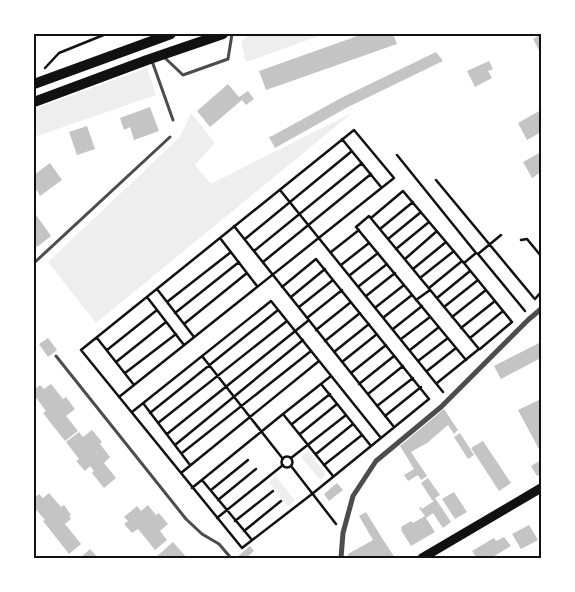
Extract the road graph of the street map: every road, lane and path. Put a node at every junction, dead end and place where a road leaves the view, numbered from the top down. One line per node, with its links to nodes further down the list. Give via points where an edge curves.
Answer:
1 (106, 34): 7 (path, via 59,53 46,68)
2 (171, 34): 8 (main road)
3 (223, 34): 5 (main road)
4 (232, 34): 5 (lane, via 228,59 183,75)
5 (162, 55): 6 (main road)
6 (151, 58): 9 (main road); 10 (lane)
7 (40, 70)
8 (34, 84)
9 (34, 102)
10 (173, 120)
11 (170, 137): 49 (lane)
12 (342, 139): 13 (path); 18 (path, via 354,130 394,178); 19 (path)
13 (352, 151): 15 (path); 20 (path)
14 (397, 155): 46 (path)
15 (362, 163): 16 (path); 23 (path)
16 (371, 174): 18 (path); 26 (path)
17 (436, 180): 39 (path)
18 (382, 187): 32 (path)
19 (280, 190): 20 (path); 27 (path)
20 (290, 202): 23 (path); 35 (path)
21 (413, 202): 22 (path); 24 (path, via 404,191); 28 (path)
22 (421, 212): 25 (path); 34 (path)
23 (300, 214): 26 (path); 41 (path)
24 (371, 218): 28 (path); 29 (path, via 356,226)
25 (429, 222): 30 (path); 40 (path)
26 (309, 225): 32 (path); 51 (path)
27 (234, 226): 33 (path); 35 (path)
28 (380, 229): 34 (path)
29 (359, 230): 38 (path); 44 (path)
30 (437, 232): 37 (path); 48 (path)
31 (501, 235): 39 (path)
32 (318, 237): 44 (path); 59 (path)
33 (220, 238): 43 (path); 69 (path)
34 (388, 238): 40 (path)
35 (244, 239): 41 (path)
36 (521, 240): 47 (path, via 527,239)
37 (446, 242): 42 (path); 55 (path)
38 (369, 243): 45 (path); 54 (path)
39 (489, 244): 46 (path); 73 (path, via 535,300)
40 (396, 249): 48 (path)
41 (254, 251): 51 (path)
42 (454, 251): 52 (path); 62 (path)
43 (231, 252): 50 (path); 81 (path)
44 (331, 252): 54 (path)
45 (378, 253): 53 (path); 61 (path)
46 (477, 254): 52 (path); 84 (path, via 525,311)
47 (541, 256)
48 (404, 259): 55 (path)
49 (34, 262)
50 (239, 262): 58 (path); 93 (path)
51 (262, 262): 59 (path)
52 (463, 262): 57 (path); 70 (path)
53 (387, 264): 60 (path); 67 (path)
54 (341, 265): 61 (path)
55 (413, 269): 62 (path)
56 (325, 270): 63 (path); 68 (path, via 316,259); 77 (path)
57 (470, 271): 64 (path); 78 (path)
58 (247, 273): 66 (path); 100 (path)
59 (272, 274): 66 (path); 68 (path)
60 (394, 274): 65 (path); 75 (path)
61 (350, 275): 67 (path)
62 (420, 278): 70 (path)
63 (333, 280): 71 (path); 85 (path)
64 (478, 280): 72 (path); 87 (path)
65 (404, 285): 74 (path); 86 (path)
66 (257, 286): 109 (path)
67 (359, 286): 75 (path)
68 (282, 287): 77 (path)
69 (157, 289): 76 (path); 81 (path)
70 (429, 289): 78 (path); 79 (path)
71 (342, 290): 82 (path); 97 (path)
72 (486, 290): 80 (path); 94 (path)
73 (541, 292)
74 (412, 295): 79 (path); 95 (path)
75 (366, 296): 86 (path)
76 (147, 297): 89 (path); 110 (path)
77 (290, 298): 85 (path)
78 (437, 298): 87 (path)
79 (416, 300): 83 (path)
80 (495, 301): 91 (path); 103 (path)
81 (167, 302): 93 (path)
82 (351, 302): 92 (path); 105 (path)
83 (422, 306): 96 (path); 104 (path)
84 (530, 306)
85 (298, 307): 97 (path)
86 (376, 307): 95 (path)
87 (444, 307): 94 (path)
88 (541, 309): 150 (street)
89 (157, 310): 99 (path); 119 (path)
90 (278, 310): 98 (path); 125 (path, via 271,301); 132 (path)
91 (503, 311): 112 (path); 121 (path, via 512,322)
92 (360, 313): 101 (path); 115 (path)
93 (175, 314): 100 (path)
94 (452, 316): 103 (path)
95 (384, 317): 104 (path)
96 (430, 317): 102 (path); 113 (path)
97 (308, 319): 105 (path); 106 (path)
98 (287, 321): 106 (path); 137 (path)
99 (166, 322): 107 (path); 130 (path)
100 (184, 324): 109 (path)
101 (368, 324): 108 (path); 123 (path)
102 (439, 327): 111 (path); 120 (path)
103 (461, 328): 112 (path)
104 (392, 329): 113 (path)
105 (316, 330): 115 (path)
106 (295, 331): 114 (path); 144 (path)
107 (176, 334): 116 (path); 135 (path)
108 (377, 334): 117 (path); 131 (path)
109 (194, 337): 116 (path)
110 (97, 338): 119 (path); 149 (path, via 82,350)
111 (448, 338): 118 (path); 129 (path)
112 (470, 338): 121 (path)
113 (401, 339): 120 (path)
114 (303, 340): 122 (path); 148 (path)
115 (325, 341): 123 (path)
116 (184, 345): 143 (path)
117 (386, 345): 126 (path); 136 (path)
118 (456, 348): 127 (path); 134 (path)
119 (107, 350): 130 (path)
120 (410, 350): 129 (path)
121 (479, 350): 127 (path)
122 (311, 351): 128 (path); 153 (path)
123 (334, 352): 131 (path)
124 (56, 356): 199 (lane, via 186,519 219,544)
125 (202, 356): 132 (path); 151 (path)
126 (394, 356): 133 (path); 142 (path)
127 (466, 360): 140 (path)
128 (319, 361): 138 (path); 159 (path)
129 (418, 361): 134 (path)
130 (116, 362): 135 (path)
131 (342, 362): 136 (path)
132 (209, 365): 137 (path); 156 (path)
133 (403, 366): 139 (path); 147 (path)
134 (427, 371): 140 (path)
135 (125, 373): 143 (path)
136 (351, 373): 142 (path)
137 (218, 376): 144 (path); 161 (path)
138 (331, 376): 141 (path); 169 (path)
139 (413, 378): 145 (path); 154 (path)
140 (437, 383): 150 (path)
141 (321, 384): 146 (path); 157 (path)
142 (360, 384): 147 (path)
143 (134, 385): 149 (path)
144 (226, 386): 148 (path); 166 (path)
145 (420, 388): 160 (path); 164 (path, via 429,398)
146 (330, 394): 152 (path); 163 (path)
147 (368, 394): 154 (path)
148 (234, 396): 153 (path); 170 (path)
149 (119, 397): 155 (path)
150 (449, 399): 197 (street, via 376,461 353,496)
151 (143, 403): 155 (path); 156 (path)
152 (337, 404): 158 (path); 167 (path)
153 (242, 406): 159 (path); 173 (path)
154 (377, 406): 160 (path)
155 (132, 412): 183 (path)
156 (150, 413): 161 (path)
157 (283, 414): 163 (path); 165 (path)
158 (346, 415): 162 (path); 171 (path)
159 (250, 416): 165 (path); 178 (path)
160 (385, 416): 164 (path)
161 (158, 423): 166 (path)
162 (354, 424): 168 (path); 174 (path)
163 (291, 425): 167 (path)
164 (394, 427): 169 (path)
165 (262, 431): 175 (path); 185 (path)
166 (167, 434): 170 (path)
167 (299, 434): 171 (path)
168 (362, 435): 172 (path); 180 (path)
169 (381, 438): 172 (path)
170 (175, 444): 173 (path)
171 (308, 445): 174 (path); 176 (path)
172 (371, 446): 184 (path)
173 (182, 453): 178 (path)
174 (315, 454): 180 (path)
175 (283, 458): 176 (path); 179 (path)
176 (291, 458): 181 (path)
177 (248, 460): 188 (path)
178 (190, 465): 183 (path)
179 (283, 465): 181 (path); 193 (path)
180 (324, 465): 184 (path)
181 (291, 466): 190 (path)
182 (256, 470): 191 (path)
183 (181, 473): 186 (path)
184 (333, 476): 190 (path)
185 (202, 480): 186 (path); 188 (path)
186 (192, 488): 194 (path)
187 (541, 488): 201 (main road)
188 (210, 490): 191 (path)
189 (273, 491): 195 (path)
190 (312, 494): 197 (path); 198 (path)
191 (218, 500): 193 (path)
192 (281, 501): 196 (path)
193 (227, 510): 194 (path); 195 (path)
194 (217, 518): 198 (path, via 242,548)
195 (235, 521): 196 (path)
196 (244, 531): 198 (path)
197 (343, 533): 200 (street)
198 (252, 541)
199 (231, 558)
200 (341, 558)
201 (422, 558)

